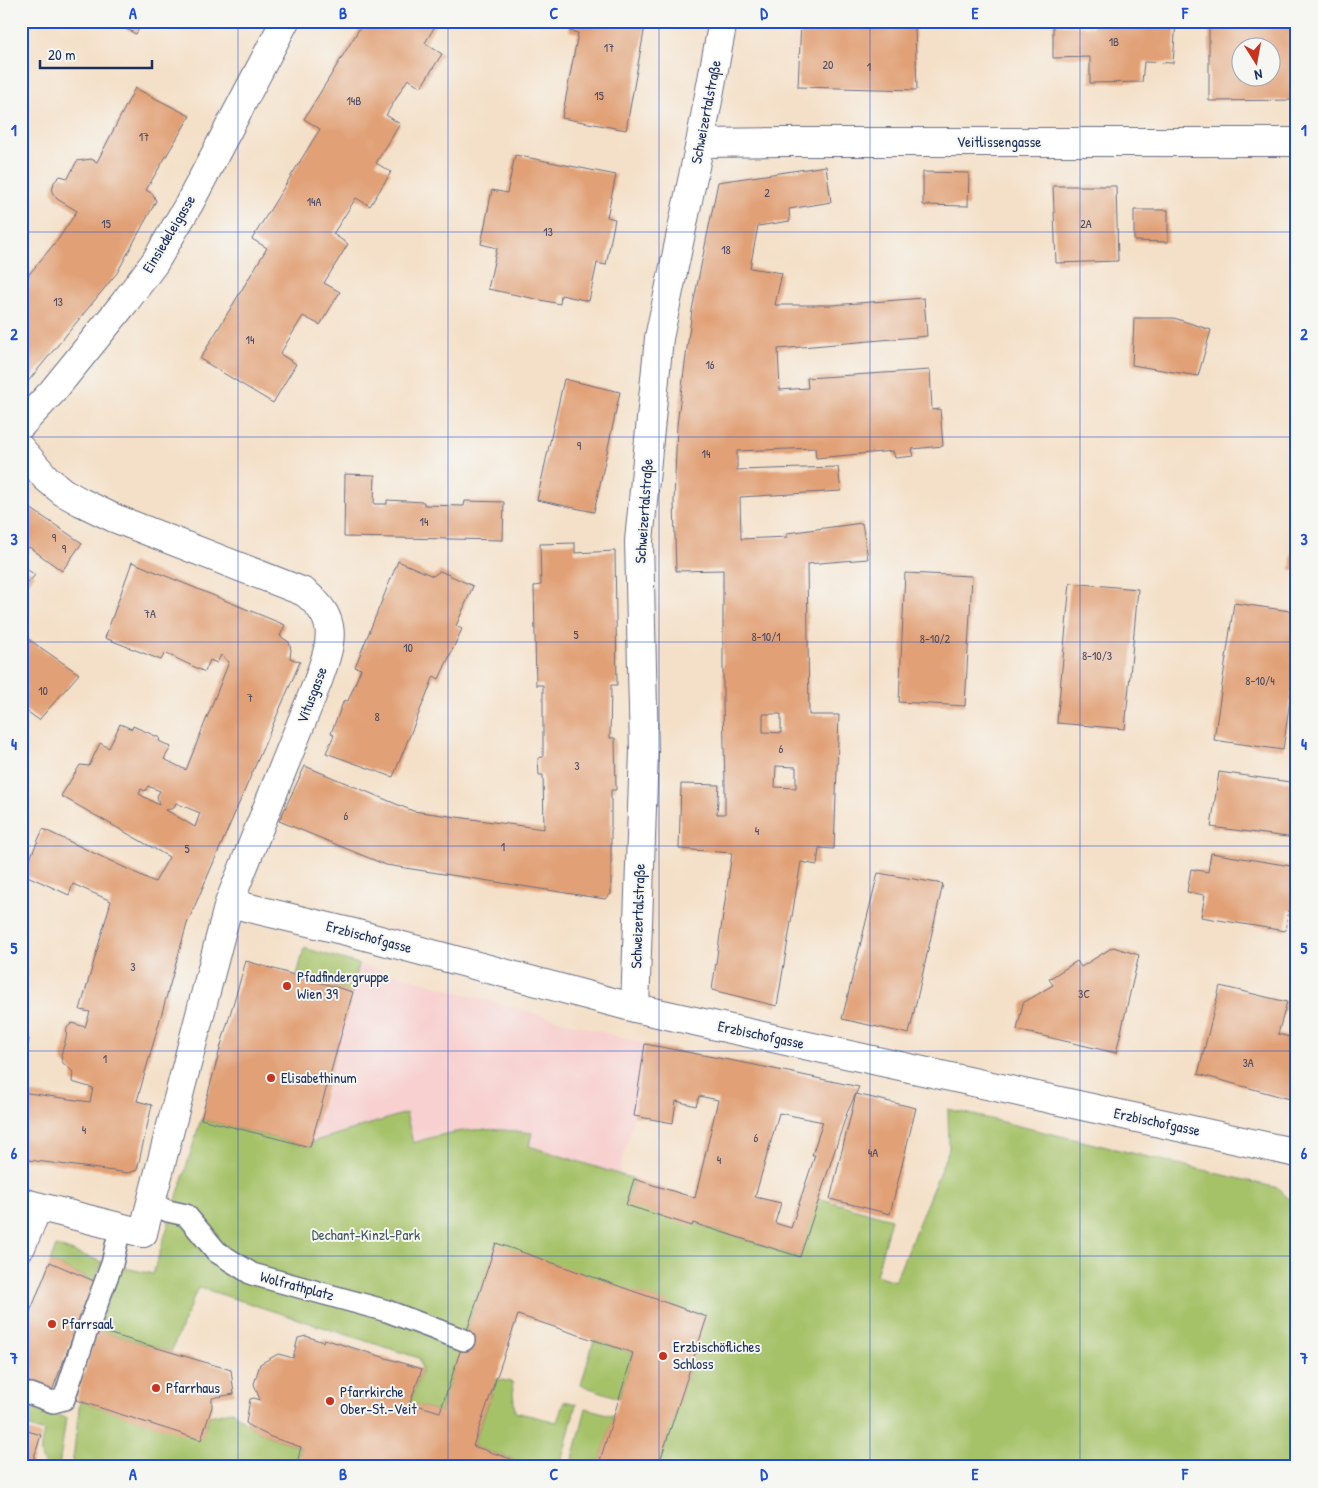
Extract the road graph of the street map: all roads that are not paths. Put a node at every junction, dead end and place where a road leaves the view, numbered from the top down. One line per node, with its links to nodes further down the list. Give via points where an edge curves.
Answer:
1 (285, 21): 5 (street, Einsiedeleigasse, via 155,262 52,392)
2 (723, 21): 4 (street, Schweizertalstraße)
3 (1297, 142): 4 (street, Veitlissengasse)
4 (700, 143): 8 (street, Schweizertalstraße, via 659,338 639,541 644,751)
5 (21, 425)
6 (21, 449): 7 (street, Vitusgasse, via 63,492 114,518 304,592 322,609 328,621 329,645 324,662)
7 (229, 903): 8 (street, Erzbischofgasse); 10 (street, Vitusgasse)
8 (635, 1008): 9 (street, Erzbischofgasse)
9 (1297, 1153)
10 (150, 1203): 12 (street); 14 (lane, Wolfrathplatz, via 186,1215 217,1252 252,1274 395,1313)
11 (30, 1204): 12 (street); 13 (street)
12 (131, 1231): 15 (lane, via 112,1264 64,1399 53,1402)
13 (21, 1247)
14 (464, 1340)
15 (31, 1394)

